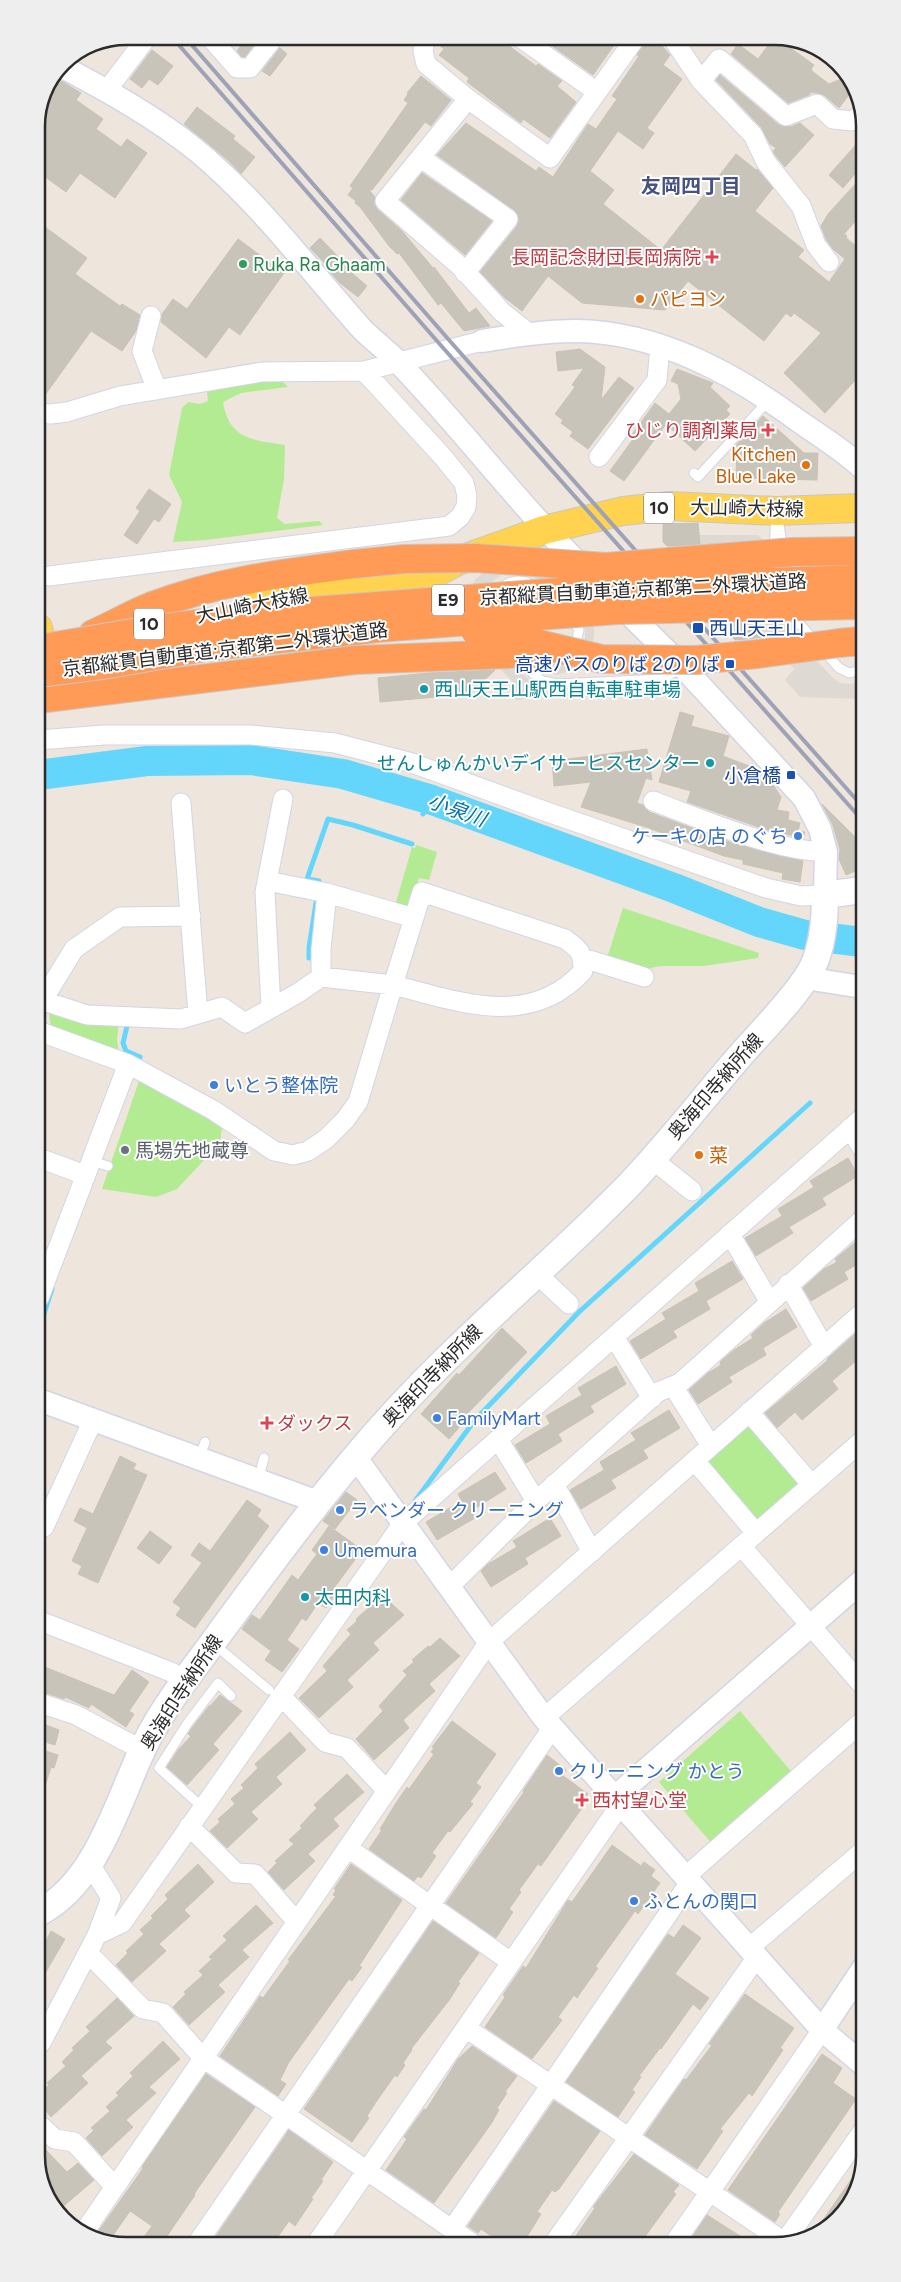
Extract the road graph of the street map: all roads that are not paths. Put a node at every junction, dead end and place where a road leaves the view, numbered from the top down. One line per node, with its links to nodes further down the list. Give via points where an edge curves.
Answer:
1 (141, 45): 10 (street)
2 (217, 45): 3 (street, via 238,68 250,68)
3 (268, 45)
4 (424, 45): 12 (street, via 426,64)
5 (531, 45): 11 (street)
6 (631, 45): 11 (street)
7 (676, 45): 9 (street)
8 (68, 70): 10 (street)
9 (700, 81): 13 (street, via 719,59 786,116 816,104 833,119); 15 (street, via 753,135 766,162 801,206 816,245)
10 (107, 90): 21 (street, via 170,130 218,171 294,248 362,329)
11 (597, 92): 12 (street, via 550,158)
12 (468, 99): 14 (street)
13 (855, 119)
14 (420, 158): 16 (street, via 385,201); 16 (street, via 508,219)
15 (829, 262)
16 (465, 273): 18 (street, via 502,312)
17 (151, 316): 23 (street, via 142,351)
18 (530, 334): 19 (street); 20 (street, via 576,331)
19 (482, 341): 21 (street)
20 (660, 346): 24 (street, via 715,367); 26 (street, via 657,380)
21 (399, 362): 22 (street); 31 (street)
22 (364, 371): 23 (street, via 262,372); 35 (street, via 464,483 466,507 449,526)
23 (157, 390): 25 (street, via 120,396 67,412)
24 (770, 399): 27 (street); 28 (lane, via 698,477)
25 (45, 413)
26 (600, 457)
27 (856, 463)
28 (694, 473)
29 (856, 508): 30 (main road, 大山崎大枝線 / 10)
30 (776, 511): 31 (main road, 大山崎大枝線 / 10, via 670,506 623,511); 33 (lane, via 782,540)
31 (544, 530): 32 (main road, 大山崎大枝線 / 10); 48 (street)
32 (460, 560): 38 (main road, 大山崎大枝線 / 10); 39 (main road, 大山崎大枝線 / 10, via 254,606)
33 (782, 564): 34 (highway, bridge); 39 (highway, bridge, via 606,567 476,558 404,558 267,575 152,606); 49 (lane, via 778,596 839,668 849,673)
34 (856, 568): 44 (highway, 京都縦貫自動車道;京都第二外環状道路 / E9, bridge, via 273,614 150,630)
35 (49, 576)
36 (553, 599): 36 (lane, via 579,630 576,642 567,652 554,655 543,652 534,631 537,615); 48 (lane, via 535,585 522,580 509,582 496,590 486,608 487,624 515,657 542,681 558,684 660,679)
37 (856, 605): 45 (highway, 京都縦貫自動車道;京都第二外環状道路 / E9, bridge, via 617,610 378,628 206,647 109,664)
38 (365, 609)
39 (93, 634): 43 (main road, 大山崎大枝線 / 10)
40 (850, 642): 42 (highway, bridge, via 696,660 602,659)
41 (247, 651): 46 (main road, 10)
42 (575, 651): 47 (highway, bridge, via 455,628 104,661 51,669); 50 (highway, bridge, via 355,660)
43 (45, 656)
44 (45, 657)
45 (45, 659)
46 (45, 659)
47 (45, 664)
48 (684, 668): 55 (street, via 804,798 820,829)
49 (856, 671)
50 (45, 698)
51 (45, 739): 59 (street, via 104,735 250,735 335,743 412,763 766,888)
52 (283, 799): 56 (street)
53 (653, 801): 55 (street, via 715,825 803,851)
54 (181, 803): 60 (street)
55 (826, 852): 59 (street)
56 (267, 881): 58 (street); 70 (street)
57 (856, 892): 59 (main road)
58 (327, 893): 61 (street); 64 (street)
59 (825, 900): 63 (main road)
60 (191, 916): 68 (street, via 120,917 74,949); 71 (street)
61 (414, 918): 62 (street, via 422,892 565,939 579,949); 66 (street)
62 (583, 958): 65 (street); 66 (street, via 583,971 572,984 544,1001 503,1008 476,1005)
63 (811, 970): 67 (street); 75 (main road, 奥海印寺納所線)
64 (321, 977): 66 (street); 70 (street)
65 (644, 977)
66 (393, 985): 73 (street, via 358,1102 326,1139 308,1151 293,1155 274,1151 213,1110)
67 (856, 985)
68 (45, 998)
69 (45, 1006): 71 (street, via 87,1016 181,1019)
70 (271, 1008): 71 (street, via 245,1023 222,1008)
71 (198, 1014)
72 (45, 1034): 73 (street)
73 (128, 1064): 77 (street)
74 (856, 1123): 80 (street)
75 (652, 1158): 78 (street); 81 (main road, 奥海印寺納所線, via 630,1184)
76 (45, 1159): 77 (street)
77 (95, 1167): 82 (street)
78 (692, 1191)
79 (856, 1224): 83 (street)
80 (730, 1234): 84 (street); 87 (street)
81 (537, 1274): 85 (street); 98 (main road, 奥海印寺納所線, via 480,1325 393,1414)
82 (45, 1279)
83 (788, 1284): 84 (street); 88 (street)
84 (769, 1301): 89 (street, via 680,1383)
85 (568, 1304)
86 (856, 1318): 88 (street)
87 (614, 1337): 90 (street); 94 (street)
88 (824, 1346): 92 (street)
89 (672, 1386): 90 (street); 95 (street)
90 (652, 1398): 101 (street)
91 (45, 1402): 93 (street)
92 (750, 1412): 95 (street); 102 (street)
93 (92, 1420): 100 (street, via 202,1450); 106 (street)
94 (498, 1439): 103 (street); 105 (street)
95 (711, 1446): 99 (street)
96 (856, 1446): 102 (street)
97 (264, 1458): 100 (lane)
98 (356, 1458): 104 (main road, 奥海印寺納所線); 105 (street)
99 (695, 1461): 107 (street); 109 (street)
100 (258, 1480): 104 (street)
101 (554, 1484): 103 (street); 109 (street)
102 (812, 1485): 107 (street)
103 (536, 1501): 111 (street)
104 (318, 1502): 114 (main road, 奥海印寺納所線)
105 (403, 1523): 111 (street); 118 (street)
106 (45, 1525)
107 (756, 1534): 108 (street)
108 (741, 1546): 113 (street); 121 (street)
109 (592, 1552): 115 (street)
110 (856, 1586): 113 (street)
111 (449, 1587): 115 (street)
112 (45, 1623): 117 (street, via 171,1672)
113 (811, 1626): 116 (street); 125 (street)
114 (216, 1639): 117 (main road, 奥海印寺納所線); 118 (lane, via 221,1650)
115 (489, 1642): 121 (street); 124 (street)
116 (856, 1678)
117 (186, 1681): 123 (main road, 奥海印寺納所線)
118 (275, 1693): 124 (street, via 325,1742 347,1748); 126 (street)
119 (231, 1696): 126 (lane, via 218,1684 159,1768)
120 (45, 1708): 123 (street, via 76,1714)
121 (548, 1723): 125 (street); 132 (street)
122 (856, 1727): 131 (street)
123 (142, 1750): 130 (main road, 奥海印寺納所線)
124 (386, 1791): 128 (street)
125 (618, 1801): 131 (street); 138 (street)
126 (202, 1807): 127 (street)
127 (189, 1826): 134 (street, via 236,1873 255,1874); 135 (street, via 122,1924)
128 (348, 1848): 132 (street); 134 (street)
129 (856, 1857): 137 (street)
130 (90, 1864): 133 (main road, 奥海印寺納所線, via 68,1891); 135 (street, via 111,1898)
131 (688, 1879): 137 (street); 145 (street)
132 (430, 1906): 138 (street); 146 (street)
133 (45, 1908)
134 (297, 1922): 143 (street)
135 (97, 1936): 136 (street)
136 (88, 1953): 142 (street); 143 (street, via 143,2009 163,2013)
137 (753, 1953): 141 (street); 148 (street)
138 (511, 1962): 140 (street)
139 (856, 1979): 141 (street)
140 (466, 2028): 145 (street); 150 (street)
141 (822, 2030): 144 (street); 152 (street)
142 (45, 2035)
143 (203, 2058): 146 (street); 151 (street)
144 (856, 2059)
145 (551, 2085): 148 (street); 154 (street)
146 (286, 2115): 150 (street); 156 (street)
147 (45, 2130): 151 (street, via 55,2139 74,2142)
148 (629, 2138): 152 (street); 159 (street)
149 (856, 2153): 155 (street)
150 (367, 2171): 154 (street); 157 (street)
151 (114, 2187): 153 (street)
152 (710, 2192): 160 (street); 161 (street)
153 (87, 2227)
154 (452, 2229): 158 (street)
155 (789, 2235)
156 (202, 2237)
157 (321, 2237)
158 (463, 2237)
159 (558, 2237)
160 (678, 2237)
161 (777, 2237)

